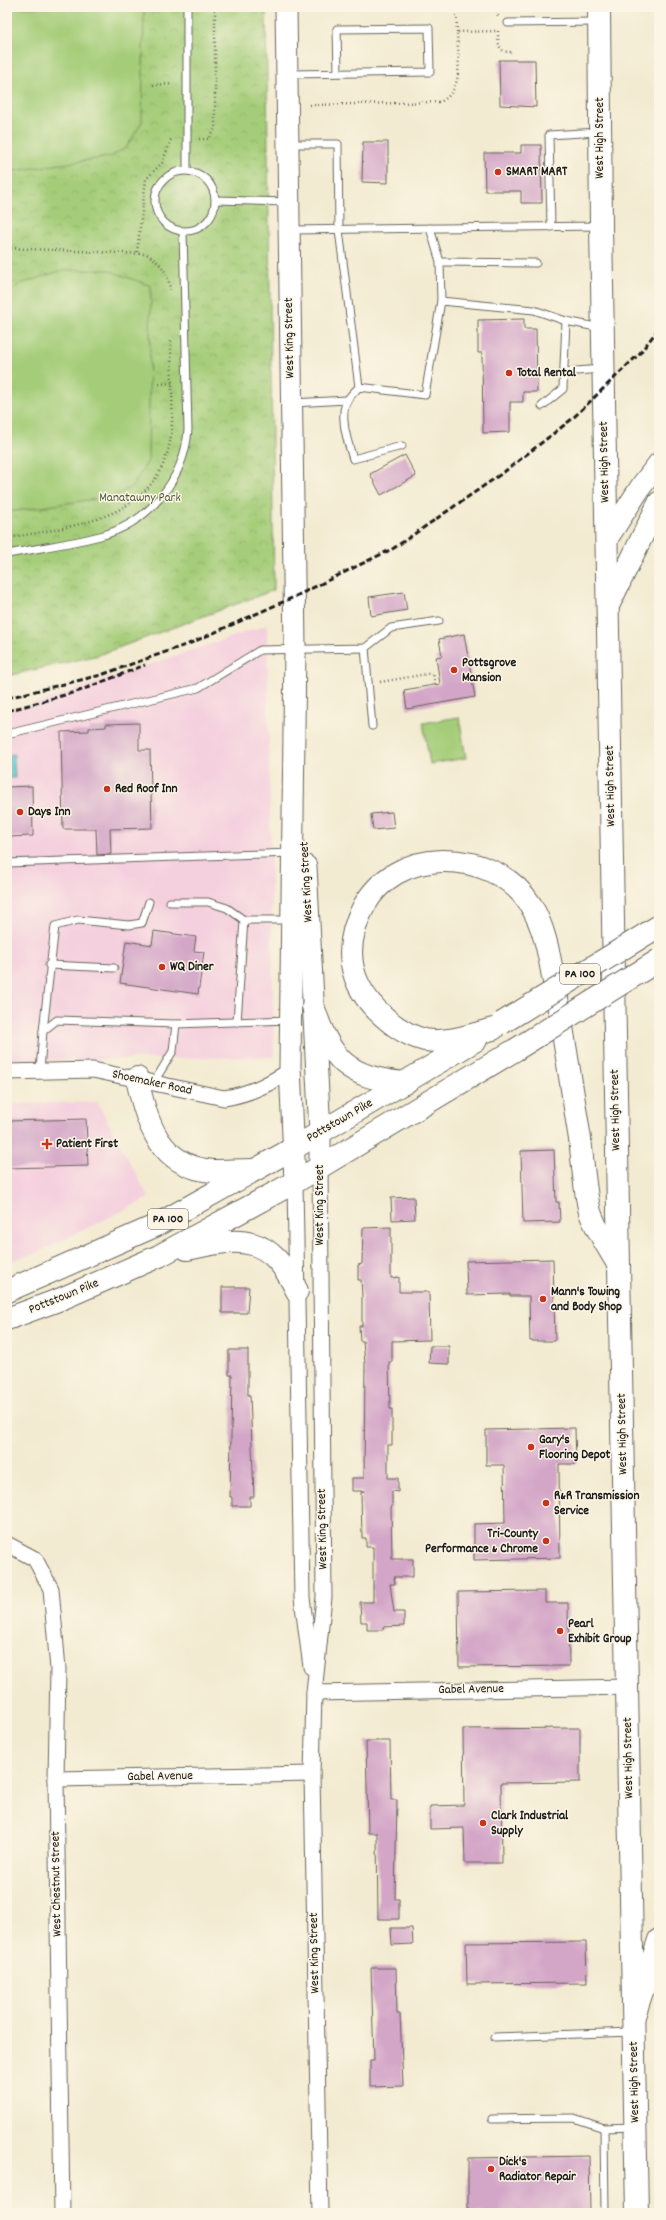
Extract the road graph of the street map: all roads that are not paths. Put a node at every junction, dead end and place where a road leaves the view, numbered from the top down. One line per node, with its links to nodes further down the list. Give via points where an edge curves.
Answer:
1 (187, 7): 9 (lane)
2 (286, 7): 6 (main road, West King Street)
3 (599, 15): 4 (lane); 7 (main road, West High Street)
4 (508, 22)
5 (338, 73): 5 (lane, via 430,72 429,28 338,29); 6 (lane)
6 (287, 74): 8 (main road, West King Street)
7 (600, 132): 12 (main road, West High Street); 13 (lane, via 549,134)
8 (287, 144): 11 (main road, West King Street); 16 (lane, via 338,144)
9 (187, 170): 10 (lane, via 208,181 214,190); 17 (lane, via 170,176 162,183 155,192 154,203 157,214 164,224 173,230)
10 (216, 200): 11 (lane); 17 (lane, via 215,212 202,226 193,231)
11 (288, 202): 15 (main road, West King Street)
12 (601, 226): 13 (lane); 22 (main road, West High Street)
13 (551, 227): 14 (lane)
14 (430, 228): 16 (lane); 18 (lane)
15 (288, 230): 16 (lane); 27 (main road, West King Street)
16 (339, 230): 25 (lane)
17 (183, 232): 33 (lane, via 188,430 187,445 175,476 158,502 118,529 93,538)
18 (440, 262): 19 (lane); 20 (lane)
19 (536, 263)
20 (441, 301): 21 (lane, via 534,310); 25 (lane, via 425,395)
21 (566, 321): 22 (lane); 24 (lane)
22 (603, 329): 23 (main road, West High Street)
23 (604, 368): 24 (lane); 32 (main road, West High Street)
24 (565, 372): 28 (lane, via 563,389)
25 (359, 387): 26 (lane)
26 (347, 400): 27 (lane); 29 (lane, via 344,432 353,458)
27 (291, 403): 36 (main road, West King Street)
28 (542, 406)
29 (402, 446)
30 (659, 463): 32 (main road)
31 (659, 502): 34 (main road)
32 (607, 539): 34 (main road, West High Street)
33 (7, 554)
34 (608, 607): 68 (main road, West High Street)
35 (439, 621): 37 (lane, via 392,628)
36 (295, 648): 37 (lane); 38 (main road, West King Street); 40 (lane, via 260,650 198,688)
37 (365, 648): 39 (lane)
38 (295, 670): 41 (main road, West King Street); 51 (main road, West King Street)
39 (372, 726)
40 (7, 734)
41 (293, 853): 42 (lane); 46 (main road, West King Street)
42 (7, 864)
43 (149, 902): 49 (lane, via 142,924 78,920 55,926)
44 (170, 902): 45 (lane, via 208,902 226,908)
45 (244, 920): 46 (lane); 53 (lane)
46 (292, 920): 52 (main road, West King Street)
47 (659, 926): 55 (main road, Pottstown Pike / PA 100, bridge)
48 (659, 960): 64 (main road, Pottstown Pike / PA 100, bridge)
49 (49, 965): 50 (lane); 56 (lane)
50 (114, 968)
51 (314, 1006): 61 (main road, via 326,1040 345,1064 372,1078); 62 (main road, West King Street)
52 (291, 1020): 53 (lane); 57 (main road, West King Street)
53 (237, 1022): 54 (lane)
54 (176, 1024): 56 (lane, via 57,1020); 60 (lane, via 173,1051)
55 (498, 1026): 61 (main road, Pottstown Pike / PA 100); 68 (main road, via 445,1041 426,1040 395,1027 368,1001 352,971 350,955 352,940 364,906 372,892 384,880 416,864 433,861 466,862 494,872 528,901 537,916 547,943 568,1056 590,1213)
56 (43, 1031): 59 (lane)
57 (291, 1070): 60 (street, Shoemaker Road, via 245,1095 224,1098); 63 (main road, West King Street)
58 (7, 1072): 59 (street, Shoemaker Road)
59 (40, 1072): 60 (street, Shoemaker Road, via 93,1070)
60 (146, 1080): 65 (main road, via 150,1127 174,1157 202,1169)
61 (405, 1083): 62 (main road, Pottstown Pike / PA 100)
62 (320, 1132): 63 (main road, Pottstown Pike / PA 100); 64 (main road, West King Street)
63 (294, 1148): 65 (main road, Pottstown Pike / PA 100); 66 (main road, West King Street)
64 (320, 1167): 66 (main road, Pottstown Pike / PA 100); 74 (street, West King Street, via 324,1597)
65 (255, 1170): 69 (main road, Pottstown Pike / PA 100, via 155,1226)
66 (295, 1182): 67 (main road, Pottstown Pike / PA 100); 70 (street, West King Street)
67 (159, 1256): 70 (main road, via 218,1242 248,1241 277,1260 290,1277); 71 (main road, Pottstown Pike / PA 100, via 61,1299)
68 (619, 1266): 73 (main road, West High Street)
69 (7, 1291)
70 (296, 1291): 74 (street, West King Street, via 302,1598)
71 (7, 1319)
72 (7, 1544): 76 (street, West Chestnut Street, via 35,1559 51,1589 58,1669)
73 (628, 1687): 74 (street, Gabel Avenue); 78 (main road, West High Street)
74 (314, 1693): 75 (street, West King Street)
75 (312, 1774): 76 (street, Gabel Avenue); 84 (street, West King Street)
76 (56, 1779): 83 (street, West Chestnut Street)
77 (659, 1940): 78 (main road)
78 (634, 2024): 79 (lane); 81 (main road, West High Street)
79 (495, 2037)
80 (492, 2119): 82 (lane, via 574,2118)
81 (636, 2127): 82 (lane); 86 (main road, West High Street)
82 (604, 2128): 85 (lane)
83 (62, 2213)
84 (320, 2213)
85 (605, 2213)
86 (637, 2213)

